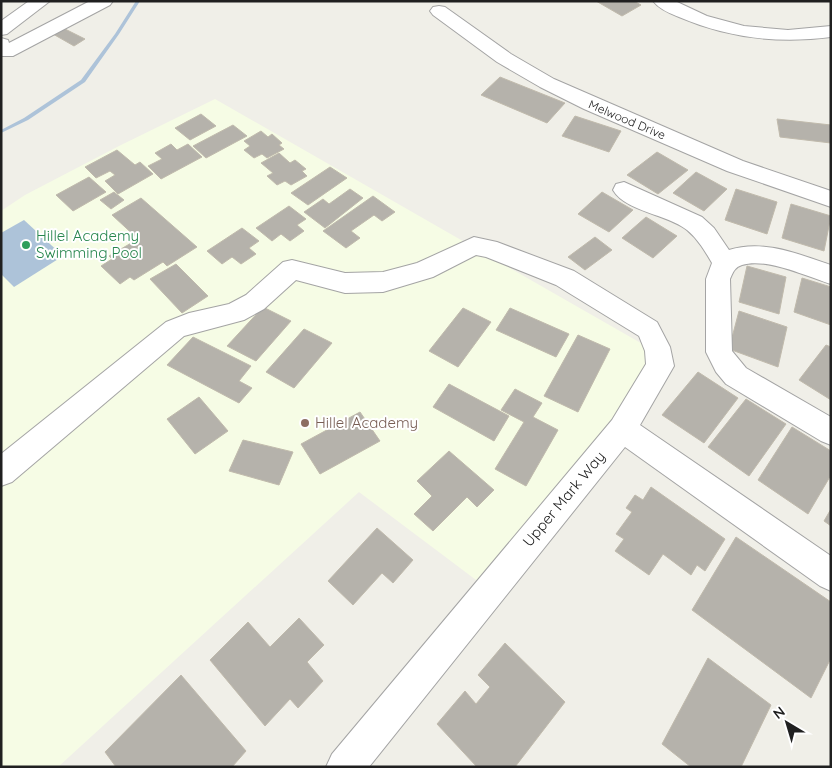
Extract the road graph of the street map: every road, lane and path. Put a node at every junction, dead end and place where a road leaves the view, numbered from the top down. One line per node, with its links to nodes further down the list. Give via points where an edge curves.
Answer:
1 (41, 1): 5 (street)
2 (104, 1): 7 (street)
3 (662, 1): 6 (street, via 708,23 747,32 811,35)
4 (439, 11): 9 (street, Melwood Drive, via 504,58 582,100 735,166)
5 (1, 30)
6 (831, 31)
7 (3, 56)
8 (624, 190): 10 (street, via 694,223 706,234)
9 (831, 199)
10 (724, 262): 11 (street, via 754,253); 13 (street, via 718,279 719,352 726,364 736,376)
11 (831, 275)
12 (622, 428): 14 (street, Upper Mark Way, via 660,366 656,341 648,329 565,278 489,248 474,246 424,270 383,282 345,283 292,269 255,302 235,313 175,329); 15 (street); 16 (street, Upper Mark Way)
13 (831, 432)
14 (1, 472)
15 (831, 575)
16 (345, 767)

